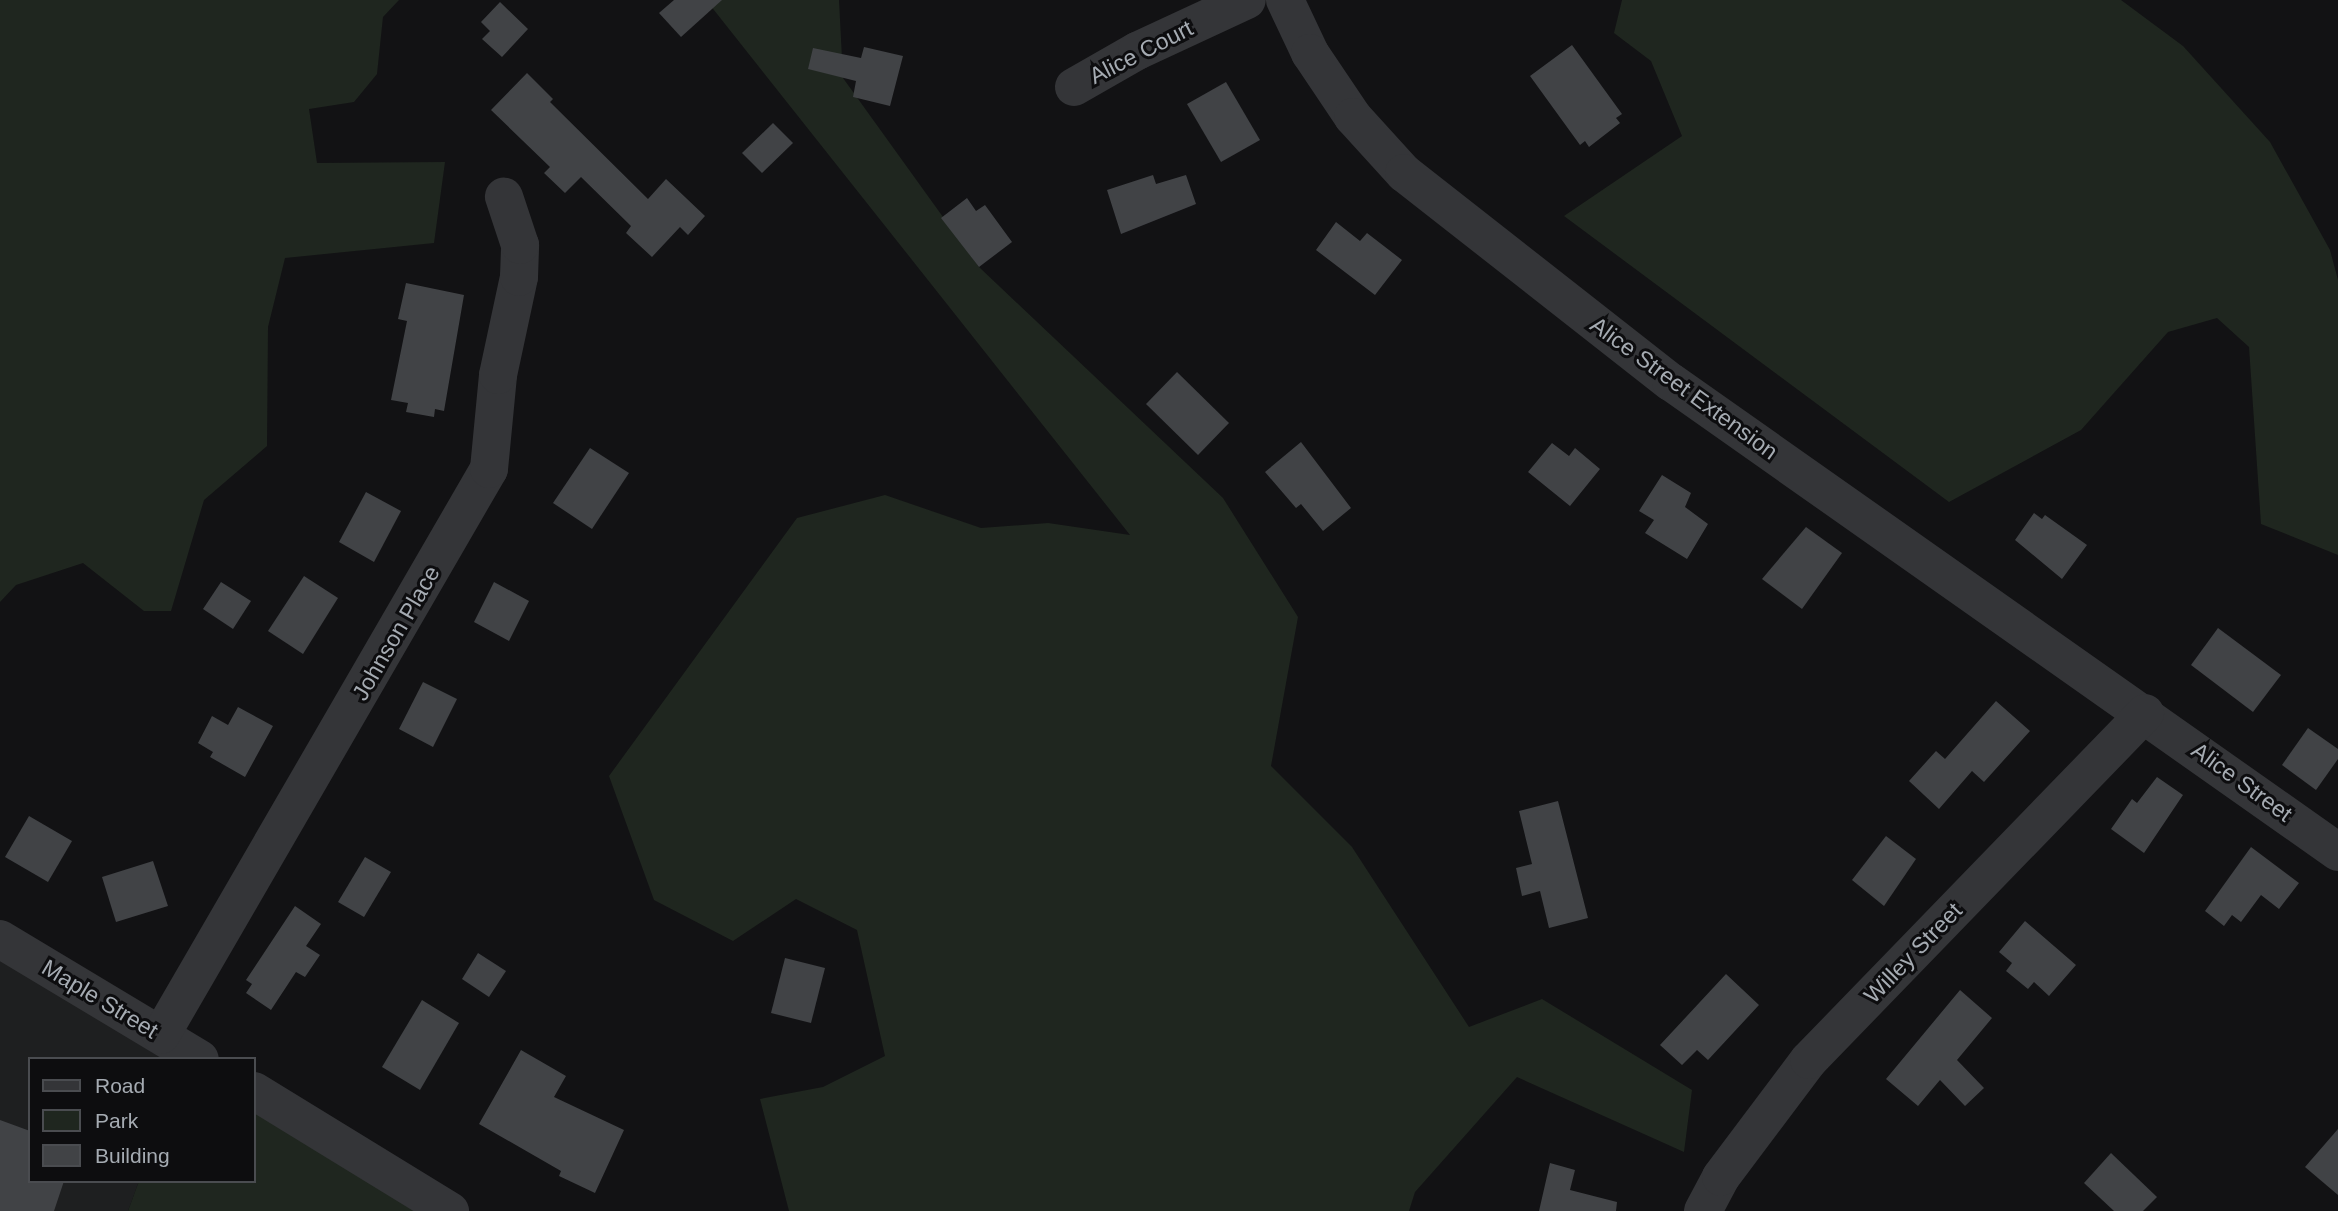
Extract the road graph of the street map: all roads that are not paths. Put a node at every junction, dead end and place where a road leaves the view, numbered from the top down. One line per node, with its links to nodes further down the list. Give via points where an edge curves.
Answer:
1 (1247, 0): 3 (street, Alice Court, via 1137,51)
2 (1285, 0): 5 (street, Alice Street Extension, via 1310,53 1353,117 1404,173 1671,382)
3 (1074, 87)
4 (504, 197): 8 (street, Johnson Place, via 520,245 519,277 498,375 489,469)
5 (2145, 712): 6 (street, Alice Street); 12 (street, Willey Street, via 1809,1060 1721,1177)
6 (2338, 852)
7 (0, 939): 8 (street, Maple Street)
8 (161, 1035): 9 (street, Maple Street)
9 (197, 1057)
10 (256, 1092): 11 (street)
11 (450, 1211)
12 (1703, 1211)

